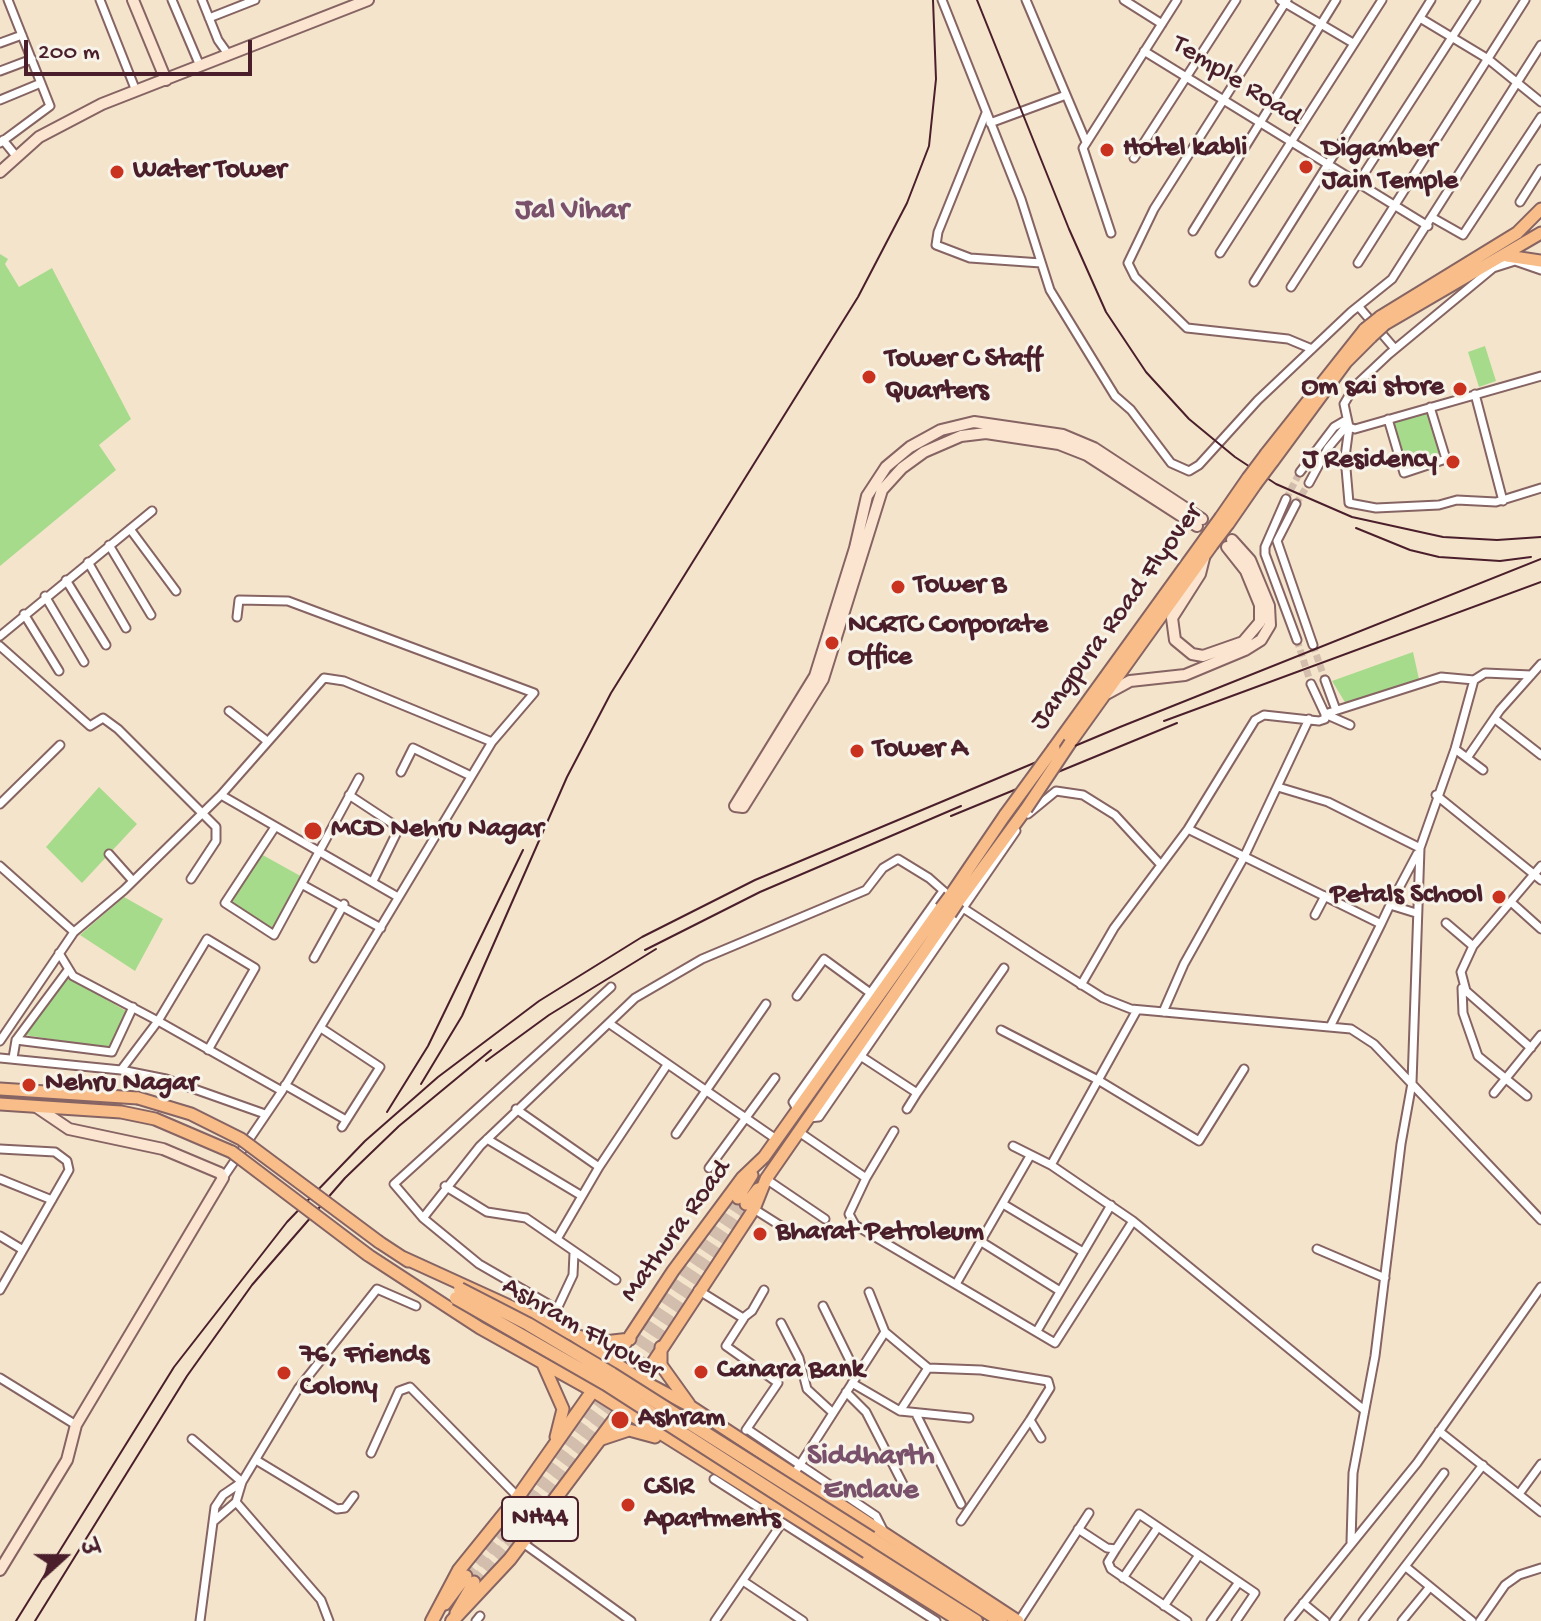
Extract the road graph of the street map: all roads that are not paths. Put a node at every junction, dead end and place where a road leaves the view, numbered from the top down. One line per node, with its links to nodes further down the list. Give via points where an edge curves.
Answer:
1 (8, 0): 24 (street)
2 (100, 0): 39 (street)
3 (133, 0): 36 (main road)
4 (172, 0): 33 (street)
5 (202, 0): 20 (street)
6 (255, 0): 20 (street)
7 (368, 0): 19 (main road)
8 (942, 0): 44 (street)
9 (1026, 0): 40 (street)
10 (1124, 0): 23 (street)
11 (1177, 0): 23 (street)
12 (1236, 0): 35 (street)
13 (1336, 0): 22 (street)
14 (1382, 0): 27 (street)
15 (1431, 0): 21 (street)
16 (1476, 0): 25 (street)
17 (1525, 0): 32 (street)
18 (1284, 1): 22 (street); 42 (street)
19 (346, 5): 30 (main road)
20 (209, 18): 30 (street)
21 (1420, 18): 25 (street); 53 (street)
22 (1322, 23): 27 (street); 46 (street)
23 (1162, 24): 29 (street)
24 (22, 35): 26 (street); 31 (street)
25 (1453, 38): 32 (street); 56 (street)
26 (0, 43)
27 (1353, 43): 49 (street)
28 (1541, 45): 37 (street)
29 (1144, 51): 35 (street, Temple Road); 50 (street)
30 (228, 54): 33 (main road)
31 (32, 59): 34 (street); 38 (street)
32 (1488, 59): 37 (street); 58 (street)
33 (200, 66): 36 (main road)
34 (0, 71)
35 (1186, 77): 42 (street, Temple Road); 52 (street)
36 (166, 80): 39 (main road)
37 (1519, 81): 43 (street); 60 (street)
38 (41, 83): 41 (street); 48 (street, via 50,106)
39 (136, 91): 51 (main road, via 60,123)
40 (1066, 95): 47 (street); 50 (street)
41 (0, 100)
42 (1222, 100): 46 (street, Temple Road); 74 (street, via 1154,209 1128,263 1179,322 1203,332 1275,337)
43 (1541, 102)
44 (986, 113): 47 (street); 68 (street, via 936,245 970,258)
45 (1541, 117): 60 (street, via 1463,235)
46 (1259, 122): 49 (street, Temple Road); 62 (street)
47 (990, 123): 68 (street)
48 (2, 142): 51 (street)
49 (1292, 143): 53 (street, Temple Road); 65 (street)
50 (1084, 145): 64 (street)
51 (16, 156): 55 (main road)
52 (1134, 158)
53 (1328, 164): 56 (street, Temple Road); 71 (street)
54 (1541, 169): 57 (street)
55 (0, 172)
56 (1359, 183): 58 (street, Temple Road); 72 (street)
57 (1520, 202)
58 (1396, 206): 61 (street, Temple Road); 69 (street)
59 (1540, 211): 63 (main road); 206 (main road, Jangpura Road Flyover, bridge, via 1517,233 1380,317 1342,353)
60 (1433, 218): 61 (street)
61 (1428, 226): 73 (street, via 1392,279)
62 (1193, 231)
63 (1541, 232): 66 (main road)
64 (1111, 233)
65 (1220, 253)
66 (1498, 259): 67 (main road, via 1518,255); 92 (main road, Jangpura Road Flyover, bridge, via 1385,324 1346,362)
67 (1541, 261)
68 (1041, 263): 74 (street, via 1050,290 1115,396 1171,463 1189,471)
69 (1358, 263)
70 (1541, 270): 75 (street, via 1515,261 1493,268)
71 (1254, 282)
72 (1291, 287)
73 (1359, 307): 74 (street); 75 (street)
74 (1312, 349)
75 (1395, 349): 80 (street, via 1346,398)
76 (1540, 377): 77 (street)
77 (1475, 394): 78 (street); 85 (street)
78 (1430, 407): 79 (street); 79 (street, via 1446,459 1404,473)
79 (1388, 419): 80 (street, via 1355,429)
80 (1348, 424): 81 (street, via 1334,427); 82 (street); 85 (street, via 1349,503 1376,508)
81 (1300, 472)
82 (1309, 483)
83 (1541, 488): 85 (street)
84 (1286, 499): 103 (street, via 1265,554)
85 (1503, 501)
86 (1296, 504): 105 (street, via 1277,541)
87 (152, 511): 89 (street)
88 (1200, 522): 88 (main road, via 1059,444 986,433 961,436 924,452 882,490 823,679 743,807 735,806 815,676 867,496 886,467 910,447 941,430 974,422 1063,435 1094,448)
89 (130, 529): 91 (street); 95 (street)
90 (1229, 544): 100 (main road, via 1246,571)
91 (109, 545): 93 (street); 98 (street)
92 (1204, 556): 100 (main road, via 1200,574 1172,618 1175,640 1192,654 1214,654 1243,642); 114 (main road, Jangpura Road Flyover)
93 (88, 562): 94 (street); 101 (street)
94 (66, 580): 96 (street); 104 (street)
95 (176, 591)
96 (45, 596): 97 (street); 107 (street)
97 (24, 614): 102 (street); 109 (street)
98 (151, 615)
99 (237, 617): 122 (street, via 239,600 288,601 534,693)
100 (1265, 624): 114 (main road, via 1261,640 1245,650 1170,679 1130,681)
101 (126, 628)
102 (0, 636)
103 (1297, 640)
104 (106, 645)
105 (1313, 645)
106 (0, 646): 136 (street, via 90,726 103,718 118,729)
107 (84, 662)
108 (1541, 664): 110 (street)
109 (59, 671)
110 (1531, 675): 112 (street, via 1485,673); 119 (street)
111 (1325, 680): 115 (street)
112 (1474, 680): 115 (street, via 1441,677); 124 (street)
113 (1311, 684): 117 (street)
114 (1103, 696): 211 (main road, Jangpura Road Flyover, bridge)
115 (1336, 710): 117 (street)
116 (229, 711): 121 (street)
117 (1325, 714): 118 (street, via 1323,720); 120 (street)
118 (1309, 719): 131 (street); 138 (street, via 1264,715 1255,720)
119 (1495, 719): 125 (street); 126 (street)
120 (1350, 725)
121 (267, 741): 122 (street, via 317,683 333,677); 132 (street)
122 (492, 742): 129 (street)
123 (60, 745): 135 (street)
124 (1455, 749): 126 (street); 134 (street)
125 (1541, 755)
126 (1467, 758): 127 (street)
127 (1483, 770)
128 (401, 772): 129 (street, via 413,748)
129 (471, 776): 153 (street)
130 (359, 778): 133 (street)
131 (1278, 787): 139 (street, via 1328,802); 142 (street)
132 (221, 795): 136 (street); 137 (street)
133 (349, 795): 140 (street); 149 (street, via 399,828)
134 (1436, 795): 139 (street); 146 (street)
135 (0, 804)
136 (199, 812): 147 (street, via 218,835); 148 (street)
137 (275, 827): 140 (street); 150 (street, via 225,906 274,935)
138 (1188, 829): 142 (street); 143 (street)
139 (1420, 848): 156 (street); 158 (street)
140 (318, 853): 149 (street); 150 (street)
141 (109, 854): 148 (street)
142 (1244, 857): 152 (street); 178 (street)
143 (1161, 865): 157 (street, via 1104,806 1083,795 1056,791 1031,810); 170 (street)
144 (0, 866): 164 (street)
145 (1541, 866): 146 (street)
146 (1538, 877): 154 (street)
147 (191, 879)
148 (133, 881): 164 (street)
149 (373, 881): 153 (street)
150 (303, 885): 155 (street)
151 (943, 891): 157 (street); 173 (street); 180 (street, via 898,859 866,890 658,983)
152 (1325, 896): 159 (street); 161 (street)
153 (398, 897): 162 (street)
154 (1511, 902): 163 (street); 165 (street)
155 (344, 904): 162 (street); 167 (street)
156 (1390, 905): 158 (street); 161 (street)
157 (963, 908): 170 (street); 190 (street)
158 (1416, 913): 199 (street)
159 (1315, 915)
160 (1446, 923): 165 (street)
161 (1381, 924): 181 (street)
162 (381, 928): 182 (street)
163 (1541, 929)
164 (74, 932): 166 (street)
165 (1473, 946): 172 (street, via 1461,972)
166 (59, 953): 169 (street); 186 (street)
167 (314, 958)
168 (1004, 968): 203 (street)
169 (68, 970): 176 (street); 185 (street)
170 (1081, 985): 177 (street)
171 (611, 987): 236 (street, via 396,1182 396,1191)
172 (1462, 987): 187 (street); 198 (street, via 1463,1013 1475,1049)
173 (869, 992): 174 (street, via 824,959); 206 (street, via 793,1102)
174 (797, 996)
175 (766, 1004): 202 (street)
176 (133, 1007): 179 (street); 185 (street, via 112,1052)
177 (1137, 1010): 178 (street); 197 (street)
178 (1163, 1012): 181 (street)
179 (158, 1021): 188 (street); 188 (street, via 207,939 255,968); 195 (street)
180 (610, 1024): 193 (street); 209 (street)
181 (1331, 1025): 199 (street, via 1351,1029 1374,1044)
182 (321, 1028): 200 (street); 200 (street, via 380,1067 344,1124)
183 (1001, 1030): 197 (street)
184 (1541, 1035): 187 (street)
185 (16, 1040): 192 (street)
186 (0, 1041)
187 (1532, 1046): 189 (street); 198 (street)
188 (208, 1050): 200 (street)
189 (1541, 1050)
190 (862, 1057): 203 (street); 211 (street, via 819,1117)
191 (0, 1058): 192 (street)
192 (13, 1058): 195 (street)
193 (667, 1065): 202 (street); 224 (street)
194 (1244, 1069): 197 (street, via 1199,1141)
195 (121, 1070): 212 (street, via 198,1088)
196 (775, 1078): 213 (street)
197 (1098, 1080): 223 (street)
198 (1505, 1081): 204 (street); 205 (street)
199 (1412, 1083): 238 (street); 249 (street)
200 (284, 1088): 212 (street)
201 (0, 1089): 248 (main road, bridge, via 138,1098 191,1114 235,1135)
202 (706, 1091): 213 (street); 216 (street)
203 (917, 1093): 210 (street)
204 (1494, 1093)
205 (1527, 1096)
206 (800, 1104): 218 (main road, Mathura Road)
207 (2, 1106): 208 (main road)
208 (35, 1106): 226 (main road, via 69,1129 163,1149); 251 (main road, bridge, via 121,1112 166,1123 232,1152 368,1255)
209 (516, 1109): 217 (street); 224 (street)
210 (907, 1109)
211 (811, 1113): 215 (main road, Mathura Road)
212 (265, 1114): 226 (street)
213 (745, 1117): 218 (street); 225 (street)
214 (894, 1131): 227 (street)
215 (799, 1132): 227 (street); 229 (main road, Mathura Road)
216 (676, 1134)
217 (487, 1139): 230 (street); 231 (street)
218 (776, 1139): 222 (main road, Mathura Road)
219 (1013, 1146): 221 (street)
220 (0, 1149): 232 (street, via 63,1156 69,1170)
221 (1030, 1156): 223 (street); 234 (street)
222 (764, 1157): 233 (main road); 268 (main road, Mathura Road, via 742,1178 673,1271)
223 (1051, 1165): 235 (street)
224 (599, 1167): 231 (street)
225 (709, 1168)
226 (223, 1178): 287 (main road)
227 (866, 1178): 252 (street, via 850,1221)
228 (0, 1179): 232 (street)
229 (766, 1179): 233 (main road, Mathura Road); 237 (street)
230 (445, 1186): 236 (street); 242 (street, via 487,1212 526,1218)
231 (582, 1196): 242 (street)
232 (52, 1200): 245 (street)
233 (746, 1204): 240 (street); 255 (main road, Mathura Road)
234 (1003, 1204): 243 (street); 246 (street)
235 (1111, 1205): 239 (street); 246 (street)
236 (423, 1218): 262 (street, via 479,1264)
237 (825, 1219)
238 (1541, 1220)
239 (1133, 1221): 265 (street, via 1057,1343); 280 (street)
240 (792, 1233)
241 (0, 1236): 245 (street)
242 (557, 1239): 247 (street)
243 (980, 1241): 252 (street); 257 (street)
244 (1317, 1249): 249 (street)
245 (23, 1250): 254 (street)
246 (1083, 1252): 257 (street)
247 (574, 1253): 250 (street); 262 (street, via 573,1275)
248 (402, 1257): 259 (main road); 266 (main road)
249 (1385, 1278): 280 (street)
250 (616, 1280)
251 (413, 1282): 259 (main road); 271 (main road)
252 (956, 1284): 265 (street)
253 (1541, 1287): 290 (street)
254 (0, 1290)
255 (697, 1290): 263 (street); 269 (main road, Mathura Road)
256 (764, 1290): 263 (street)
257 (1060, 1291): 265 (street)
258 (869, 1292): 267 (street)
259 (458, 1294): 341 (highway, Ashram Flyover, bridge); 342 (highway, Ashram Flyover, bridge, via 528,1324 625,1382)
260 (416, 1306): 298 (street, via 377,1289 298,1389)
261 (823, 1306): 273 (street)
262 (557, 1309): 266 (street)
263 (744, 1318): 288 (street, via 726,1346 778,1383)
264 (781, 1323): 283 (street, via 807,1389)
265 (1037, 1331)
266 (568, 1332): 268 (main road, via 604,1342); 270 (main road); 271 (main road)
267 (885, 1332): 272 (street); 273 (street)
268 (630, 1339): 270 (main road, Mathura Road)
269 (661, 1347): 275 (main road, Mathura Road); 279 (main road, via 661,1365)
270 (613, 1362): 275 (main road); 277 (highway, Mathura Road / NH44)
271 (543, 1364): 277 (main road); 296 (main road, via 563,1409)
272 (928, 1368): 282 (street); 286 (street, via 1045,1378 1050,1388)
273 (857, 1375): 276 (street)
274 (0, 1378): 287 (street)
275 (641, 1380): 279 (main road); 281 (main road, Mathura Road / NH44)
276 (852, 1383): 278 (street); 282 (street)
277 (593, 1391): 281 (main road); 296 (highway, Mathura Road / NH44)
278 (846, 1392): 283 (street); 306 (street, via 866,1412)
279 (690, 1406): 289 (main road); 294 (main road)
280 (1364, 1410): 319 (street, via 1353,1473)
281 (621, 1411): 294 (main road); 295 (highway, Mathura Road / NH44)
282 (900, 1411): 284 (street)
283 (833, 1413): 302 (street)
284 (917, 1416): 285 (street); 311 (street)
285 (969, 1418)
286 (1030, 1420): 292 (street); 315 (street)
287 (76, 1425): 325 (main road, via 67,1460)
288 (747, 1429): 291 (street); 302 (street)
289 (727, 1430): 291 (main road); 299 (main road)
290 (1439, 1431): 301 (street); 319 (street)
291 (738, 1438): 302 (main road)
292 (1041, 1438)
293 (192, 1439): 305 (street)
294 (664, 1439): 295 (main road, via 629,1430); 299 (main road)
295 (599, 1441): 320 (highway, Mathura Road / NH44)
296 (551, 1450): 309 (highway, Mathura Road / NH44)
297 (371, 1453): 309 (street, via 399,1391 410,1387)
298 (256, 1460): 305 (street); 308 (street, via 337,1509 345,1508)
299 (707, 1462): 340 (main road)
300 (1541, 1464): 307 (street)
301 (1483, 1465): 307 (street); 323 (street)
302 (797, 1470): 343 (main road, via 886,1536)
303 (1444, 1473): 349 (street)
304 (714, 1479): 316 (street)
305 (242, 1482): 310 (street); 314 (street, via 218,1500)
306 (905, 1488)
307 (1519, 1494): 312 (street)
308 (354, 1496)
309 (518, 1497): 332 (highway, Mathura Road / NH44, via 459,1570)
310 (236, 1502): 314 (street); 334 (street, via 321,1600)
311 (961, 1504)
312 (1541, 1512)
313 (1089, 1513): 318 (street)
314 (214, 1521): 333 (street)
315 (961, 1521)
316 (782, 1523): 327 (street); 339 (street)
317 (1158, 1527): 321 (street, via 1139,1514); 322 (street); 326 (street)
318 (1078, 1529): 321 (street); 343 (street)
319 (1351, 1542): 330 (street)
320 (523, 1543): 335 (highway, Mathura Road / NH44); 336 (street)
321 (1116, 1549): 326 (street, via 1109,1566)
322 (1199, 1555): 328 (street); 331 (street)
323 (1406, 1567): 329 (street); 350 (street)
324 (1540, 1567): 353 (street, via 1505,1585)
325 (0, 1570)
326 (1123, 1578): 331 (street)
327 (743, 1581): 337 (street); 338 (street)
328 (1239, 1582): 345 (street); 346 (street, via 1255,1593)
329 (1429, 1588): 351 (street); 352 (street)
330 (1303, 1603): 347 (street); 348 (street)
331 (1164, 1606): 344 (street)
332 (434, 1617): 335 (main road, via 470,1579)
333 (200, 1621)
334 (329, 1621)
335 (451, 1621)
336 (631, 1621)
337 (715, 1621)
338 (803, 1621)
339 (936, 1621)
340 (960, 1621)
341 (976, 1621)
342 (1001, 1621)
343 (1018, 1621)
344 (1187, 1621)
345 (1211, 1621)
346 (1236, 1621)
347 (1289, 1621)
348 (1325, 1621)
349 (1334, 1621)
350 (1363, 1621)
351 (1402, 1621)
352 (1472, 1621)
353 (1480, 1621)

